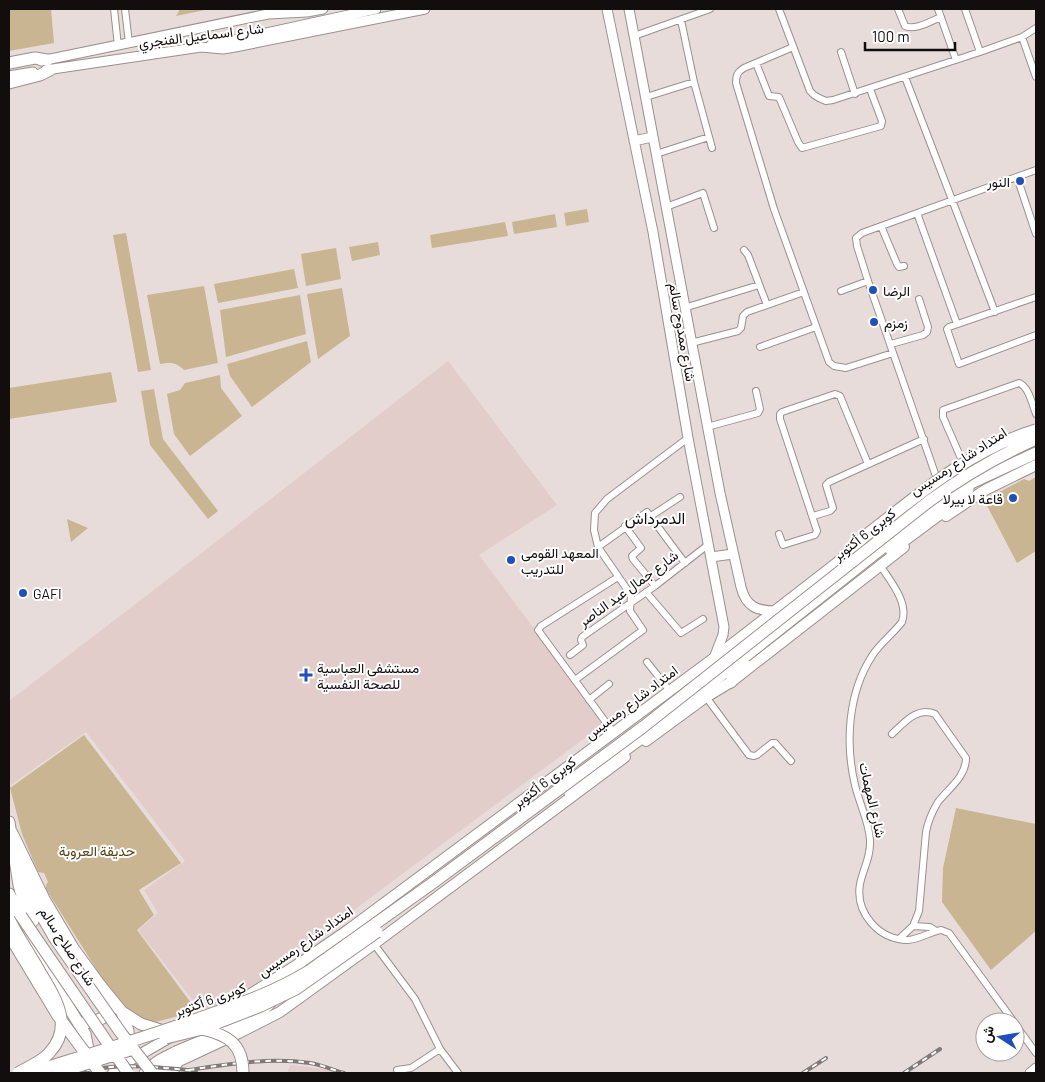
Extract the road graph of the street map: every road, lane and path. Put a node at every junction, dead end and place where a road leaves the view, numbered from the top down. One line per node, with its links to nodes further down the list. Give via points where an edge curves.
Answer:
1 (114, 9): 20 (street)
2 (125, 9): 19 (street)
3 (323, 9): 13 (main road, شارع اسماعيل الفنجري)
4 (376, 9): 21 (main road)
5 (425, 9): 21 (main road, شارع اسماعيل الفنجري, via 235,47)
6 (607, 9): 41 (main road, شارع ممدوح سالم)
7 (629, 9): 17 (main road, شارع ممدوح سالم)
8 (710, 9): 15 (street)
9 (779, 9): 22 (street)
10 (898, 9): 14 (street, via 908,28)
11 (938, 9): 14 (street)
12 (965, 9): 24 (street)
13 (297, 10): 19 (main road, شارع اسماعيل الفنجري)
14 (941, 17): 26 (street)
15 (681, 20): 17 (street); 34 (street)
16 (1036, 28): 18 (street)
17 (634, 36): 38 (main road, شارع ممدوح سالم)
18 (1022, 37): 24 (street); 25 (street)
19 (129, 43): 20 (main road, شارع اسماعيل الفنجري)
20 (118, 46): 29 (main road, شارع اسماعيل الفنجري)
21 (201, 47): 29 (main road, شارع اسماعيل الفنجري)
22 (792, 47): 28 (street); 37 (street, via 814,95 826,101)
23 (841, 52): 37 (street)
24 (980, 52): 26 (street)
25 (1033, 59): 33 (street)
26 (956, 60): 32 (street)
27 (9, 63): 29 (highway, via 35,58)
28 (756, 63): 36 (street, via 769,96 779,97 802,148 881,126); 59 (street, via 740,70 736,83 774,209)
29 (48, 65): 30 (main road, شارع اسماعيل الفنجري); 31 (main road, شارع اسماعيل الفنجري); 35 (highway, via 40,75)
30 (9, 68)
31 (9, 76)
32 (905, 77): 36 (street); 46 (street)
33 (1036, 77)
34 (694, 82): 38 (street); 40 (street)
35 (9, 83)
36 (870, 89): 37 (street)
37 (855, 94)
38 (646, 97): 39 (main road, شارع ممدوح سالم)
39 (652, 137): 41 (main road); 43 (main road, شارع ممدوح سالم)
40 (709, 137): 42 (street); 43 (street)
41 (634, 141): 52 (main road, شارع ممدوح سالم)
42 (712, 148)
43 (656, 154): 47 (main road, شارع ممدوح سالم)
44 (1036, 170): 45 (street)
45 (1017, 177): 46 (street); 53 (street)
46 (951, 200): 48 (street); 64 (street)
47 (666, 207): 50 (main road, شارع ممدوح سالم); 51 (street, via 703,193)
48 (917, 213): 49 (street); 65 (street)
49 (881, 226): 55 (street, via 897,264); 56 (street, via 856,238)
50 (670, 228): 52 (main road); 63 (main road, شارع ممدوح سالم)
51 (714, 228)
52 (653, 232): 76 (main road, شارع ممدوح سالم)
53 (1036, 234)
54 (744, 250): 57 (street)
55 (904, 266)
56 (868, 281): 58 (street); 69 (street)
57 (759, 285): 62 (street); 63 (street)
58 (841, 291)
59 (804, 292): 62 (street); 66 (street)
60 (1036, 297): 64 (street)
61 (919, 299): 69 (street, via 927,332)
62 (766, 305): 68 (street, via 744,314 738,331)
63 (684, 308): 68 (main road, شارع ممدوح سالم)
64 (995, 312): 65 (street)
65 (957, 324): 67 (street, via 947,329 959,364)
66 (816, 327): 70 (street); 71 (street, via 829,362 834,366 846,368)
67 (1036, 335)
68 (691, 343): 74 (main road, شارع ممدوح سالم)
69 (891, 344): 71 (street)
70 (760, 347)
71 (893, 353): 77 (street)
72 (756, 391): 74 (street, via 758,413)
73 (1036, 414): 82 (street, via 1026,388 1019,384 943,410 943,417)
74 (707, 426): 92 (main road, شارع ممدوح سالم)
75 (1036, 429): 82 (main road, امتداد شارع رمسيس); 94 (highway, bridge, via 992,447 952,470 864,537)
76 (688, 438): 90 (main road, شارع ممدوح سالم); 91 (street, via 600,506 594,523)
77 (924, 439): 80 (street); 84 (street)
78 (1036, 439): 143 (highway, كوبرى 6 أكتوبر, bridge, via 960,480 928,502 644,727 308,971 259,997 171,1029)
79 (1036, 453): 83 (highway, كوبرى 6 أكتوبر)
80 (868, 464): 87 (street, via 827,483 832,508); 87 (street, via 840,396 834,394 782,412 780,419)
81 (1036, 465): 96 (main road, via 974,497)
82 (966, 468): 84 (main road, امتداد شارع رمسيس)
83 (971, 483): 107 (highway, via 960,499 738,670); 133 (highway, كوبرى 6 أكتوبر, bridge, via 920,518 648,734 314,978 261,1006)
84 (939, 486): 94 (main road, امتداد شارع رمسيس)
85 (680, 497): 86 (street)
86 (651, 516): 88 (street, via 647,512); 95 (street)
87 (813, 516): 89 (street, via 818,531 815,534 783,544)
88 (625, 526): 91 (street); 98 (street, via 641,548 632,559)
89 (779, 534)
90 (709, 544): 93 (main road, شارع ممدوح سالم); 95 (street, شارع جمال عبد الناصر)
91 (598, 547): 97 (street)
92 (733, 554): 93 (main road); 101 (main road, شارع ممدوح سالم, via 742,591 749,602 762,611)
93 (712, 557): 104 (main road, شارع ممدوح سالم, via 724,627)
94 (842, 559): 101 (main road, امتداد شارع رمسيس)
95 (685, 563): 98 (street, شارع جمال عبد الناصر)
96 (880, 565): 107 (main road); 127 (street, شارع المهمات, via 901,600 905,615 872,657 864,674 854,704 849,746 855,785 870,838 870,855 859,893 862,908 869,922)
97 (618, 577): 100 (street, via 631,595); 106 (street, via 539,628)
98 (655, 586): 99 (street, شارع جمال عبد الناصر)
99 (646, 592): 100 (street, شارع جمال عبد الناصر); 102 (street, via 681,633)
100 (632, 602): 103 (street, شارع جمال عبد الناصر, via 582,637 583,645); 106 (street, via 630,611 642,630)
101 (776, 610): 104 (main road, امتداد شارع رمسيس)
102 (703, 619)
103 (570, 655)
104 (714, 658): 109 (main road, امتداد شارع رمسيس)
105 (647, 662): 109 (street)
106 (574, 680): 111 (street)
107 (731, 682): 110 (main road)
108 (609, 684): 111 (street)
109 (669, 690): 112 (main road, امتداد شارع رمسيس)
110 (706, 697): 114 (street, via 749,755 757,755 775,743); 117 (main road)
111 (589, 700): 112 (street)
112 (613, 732): 115 (main road, امتداد شارع رمسيس)
113 (892, 734): 124 (street, via 916,714 931,712 966,758 962,774 939,801 928,821 921,903)
114 (791, 761)
115 (512, 809): 117 (main road, via 509,815 511,827); 120 (main road, امتداد شارع رمسيس)
116 (10, 827): 118 (highway, شارع صلاح سالم); 130 (highway, via 53,915)
117 (522, 834): 123 (main road)
118 (13, 850): 149 (highway, شارع صلاح سالم, bridge, via 21,894 32,921); 151 (highway, bridge, via 54,937)
119 (9, 894): 139 (highway, شارع صلاح سالم, bridge, via 21,916)
120 (393, 896): 123 (main road, via 410,896 413,908); 129 (main road, امتداد شارع رمسيس)
121 (9, 908): 132 (highway)
122 (9, 919): 142 (highway, bridge, via 54,995 62,1020 61,1033 53,1049)
123 (407, 919): 128 (main road)
124 (913, 926): 125 (street, via 930,927); 127 (street)
125 (936, 931): 127 (street, via 917,938); 131 (street, via 949,933)
126 (9, 935): 146 (highway, bridge, via 65,1027)
127 (899, 939)
128 (374, 944): 136 (street, via 415,999); 138 (main road, via 280,1012)
129 (300, 963): 134 (main road, امتداد شارع رمسيس); 150 (highway, via 280,992 259,1014 157,1061)
130 (118, 1008): 132 (highway, via 96,1020); 134 (highway, via 141,1024); 139 (highway, via 128,1031)
131 (1006, 1012)
132 (79, 1023): 145 (highway, via 88,1047)
133 (202, 1029): 144 (highway, كوبرى 6 أكتوبر, bridge); 154 (highway, bridge, via 220,1034 232,1042 240,1054)
134 (176, 1035): 139 (main road, امتداد شارع رمسيس)
135 (1025, 1038): 137 (street)
136 (440, 1049): 141 (street, via 411,1068); 155 (street)
137 (1036, 1053)
138 (177, 1062): 152 (main road); 153 (highway)
139 (128, 1068): 147 (main road, امتداد شارع رمسيس); 148 (highway)
140 (1036, 1068): 156 (main road)
141 (397, 1070)
142 (18, 1073)
143 (29, 1073)
144 (58, 1073)
145 (85, 1073)
146 (100, 1073)
147 (113, 1073)
148 (123, 1073)
149 (135, 1073)
150 (145, 1073)
151 (152, 1073)
152 (159, 1073)
153 (172, 1073)
154 (243, 1073)
155 (458, 1073)
156 (1030, 1073)

